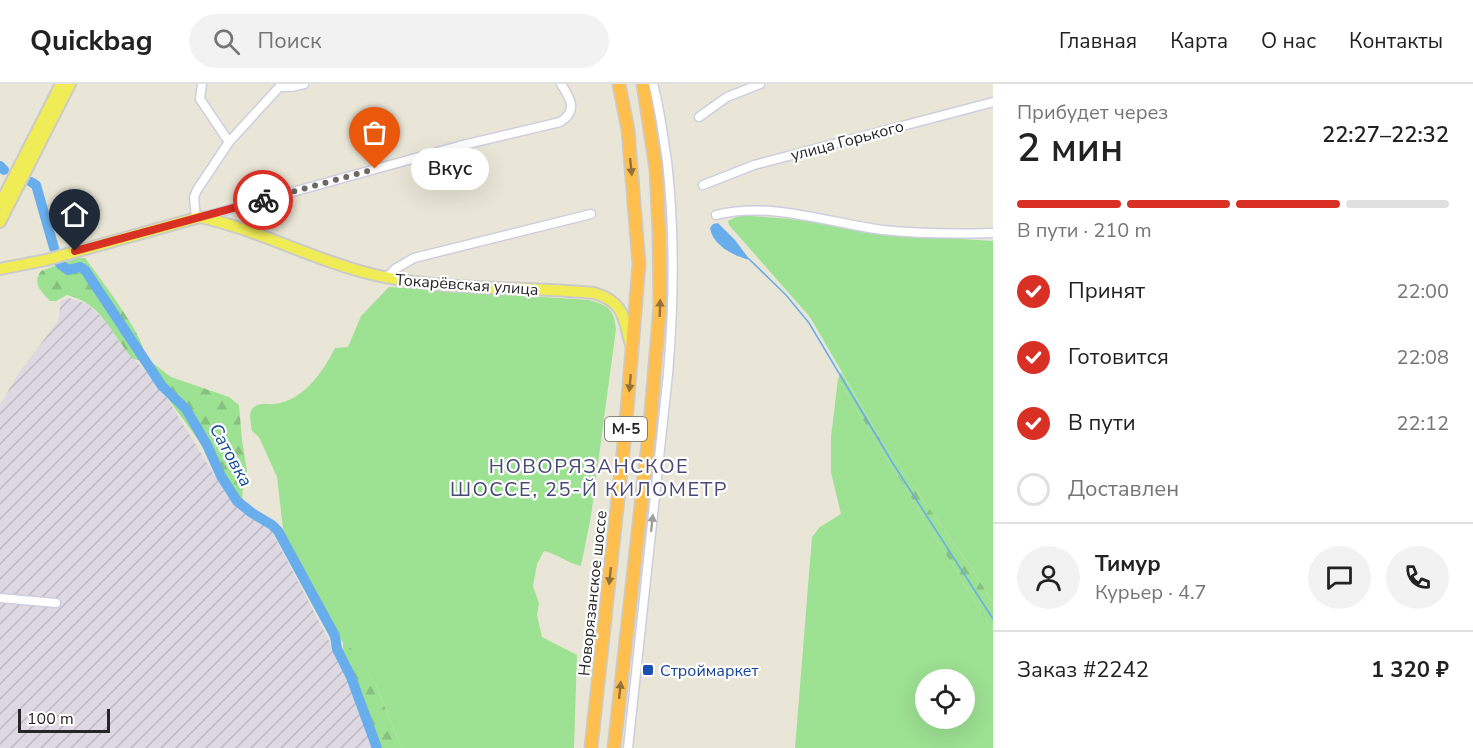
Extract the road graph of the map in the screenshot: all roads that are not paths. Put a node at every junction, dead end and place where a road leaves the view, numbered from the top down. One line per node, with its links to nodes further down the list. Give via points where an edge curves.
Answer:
1 (61, 84): 15 (main road)
2 (70, 84): 19 (main road)
3 (202, 84): 13 (street, via 200,99)
4 (303, 84): 10 (street)
5 (561, 84): 18 (street, via 571,102 571,111 560,122)
6 (619, 84): 23 (highway, Новорязанское шоссе / М-5, one-way to 23, via 628,130 639,264)
7 (643, 84): 27 (highway, М-5, one-way to 7, via 660,306 656,169)
8 (652, 84): 28 (street, one-way to 8, via 672,313 672,217)
9 (760, 84): 12 (street, via 727,97)
10 (281, 86): 13 (street)
11 (993, 102): 14 (street, улица Горького, via 754,165)
12 (699, 117)
13 (229, 142): 18 (street, via 195,194)
14 (703, 185)
15 (0, 204)
16 (591, 214): 22 (street, via 414,258)
17 (716, 215): 20 (street, via 770,210 884,230)
18 (198, 218): 21 (main road); 22 (main road, Токарёвская улица)
19 (0, 222)
20 (993, 233)
21 (0, 269)
22 (387, 277): 23 (main road, Токарёвская улица, via 425,283 594,292 612,300 623,315)
23 (633, 353): 26 (highway, Новорязанское шоссе / М-5, one-way to 26)
24 (0, 598): 25 (street)
25 (56, 603)
26 (591, 748)
27 (614, 748)
28 (628, 748)

